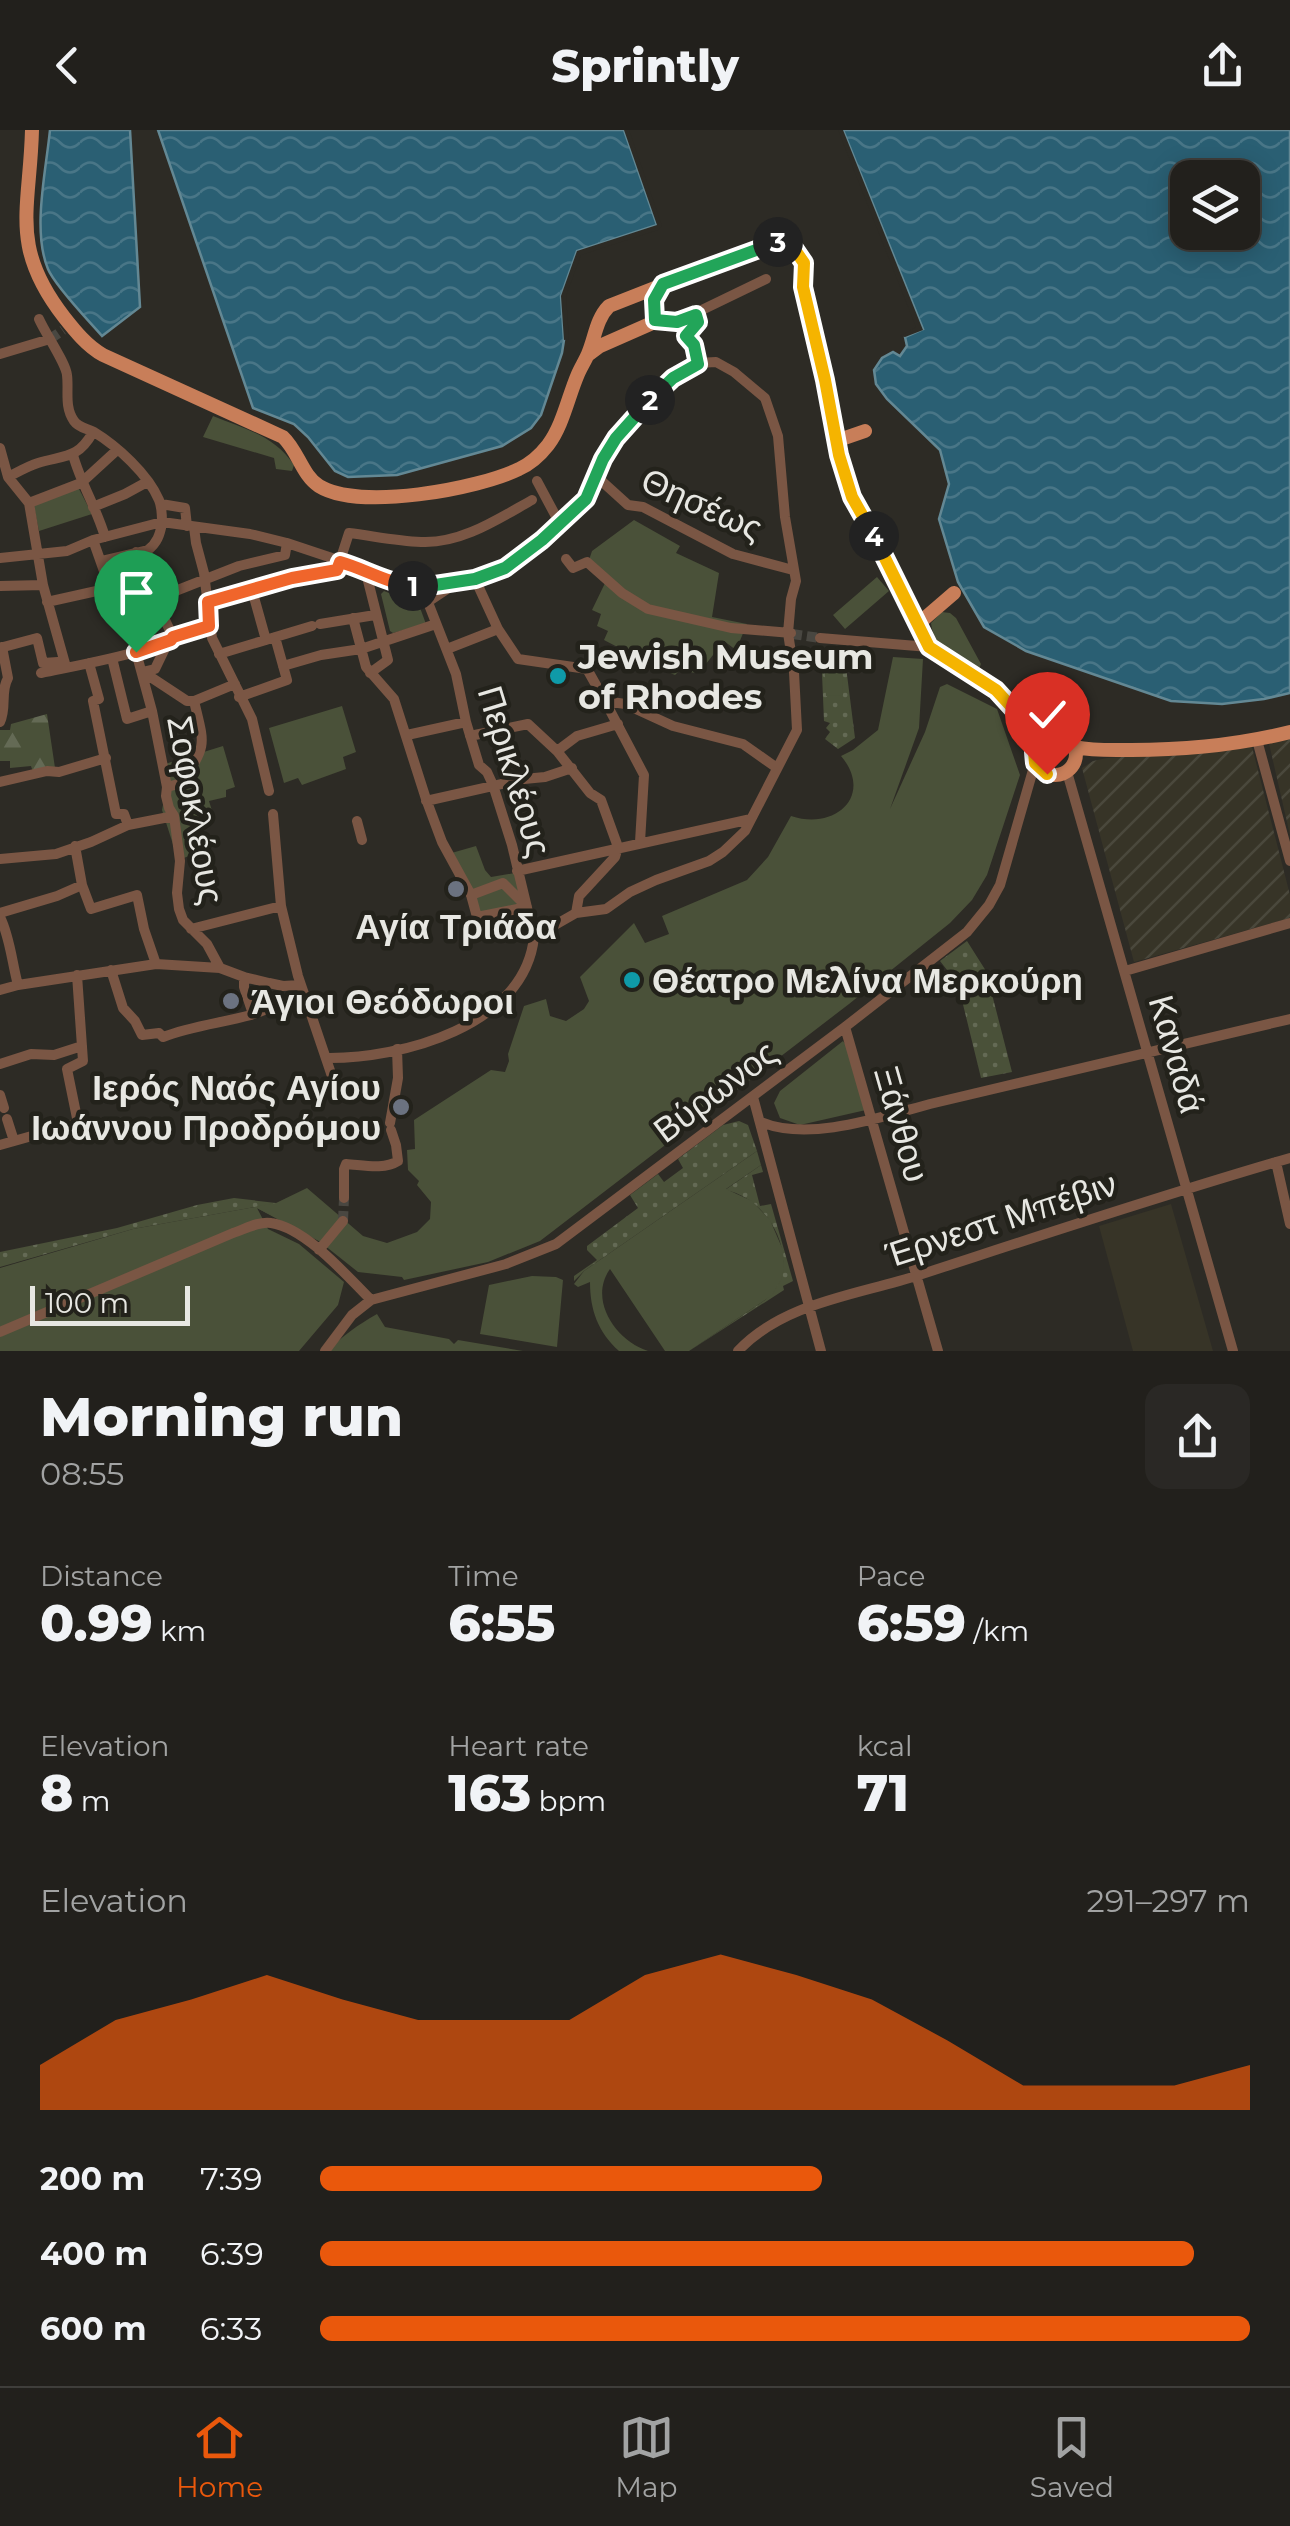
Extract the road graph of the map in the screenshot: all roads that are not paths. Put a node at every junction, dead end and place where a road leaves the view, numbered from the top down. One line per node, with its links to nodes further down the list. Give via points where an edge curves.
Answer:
1 (32, 130): 18 (main road, via 28,247 44,288 94,350 283,437 309,478 332,492 438,492 517,470)
2 (766, 279): 4 (street)
3 (663, 284): 6 (main road, via 654,300); 9 (main road, via 604,310); 13 (main road, via 772,242 793,247 804,263 803,287)
4 (696, 315): 6 (street); 10 (street, via 686,336)
5 (39, 319): 7 (street)
6 (655, 320): 9 (main road)
7 (49, 339): 8 (street); 12 (street, via 65,366 71,418)
8 (0, 354)
9 (588, 355): 18 (main road)
10 (698, 364): 19 (street, via 656,394 616,438); 41 (street, via 716,362 765,398 778,436)
11 (865, 431): 13 (main road)
12 (94, 432): 15 (street); 16 (street)
13 (836, 442): 58 (main road, via 852,497)
14 (0, 448): 17 (street)
15 (117, 450): 20 (street); 21 (street)
16 (73, 455): 17 (street); 21 (street)
17 (4, 471): 22 (street)
18 (533, 473): 24 (street)
19 (596, 476): 29 (street, via 586,499); 41 (street, Θησέως, via 628,505 733,554)
20 (146, 482): 25 (street); 27 (street)
21 (81, 483): 26 (street); 27 (street)
22 (16, 489): 23 (street); 26 (street)
23 (0, 494)
24 (537, 497): 29 (street); 38 (street, via 448,540 349,533)
25 (160, 501): 28 (street); 30 (street, via 190,512)
26 (29, 502): 34 (street)
27 (93, 507): 31 (street)
28 (162, 522): 30 (street); 31 (street); 33 (street, via 154,546)
29 (560, 524): 42 (street, via 505,568)
30 (191, 526): 32 (street); 43 (street)
31 (99, 539): 34 (street); 37 (street)
32 (287, 544): 38 (street); 43 (street, via 285,555)
33 (136, 552): 37 (street); 39 (street)
34 (39, 553): 35 (street); 46 (street)
35 (0, 558)
36 (566, 559): 61 (street, via 573,568 586,562 648,609)
37 (100, 562): 45 (street)
38 (340, 562): 40 (street); 49 (street, via 337,570)
39 (139, 566): 45 (street); 51 (street)
40 (365, 569): 48 (street, via 394,584); 55 (street)
41 (793, 570): 61 (street)
42 (475, 579): 44 (street); 60 (street)
43 (204, 580): 51 (street); 53 (street)
44 (458, 581): 48 (street); 54 (street)
45 (108, 582): 52 (street)
46 (43, 585): 47 (street); 52 (street)
47 (0, 586)
48 (422, 587): 54 (street)
49 (252, 590): 53 (street); 62 (street)
50 (954, 593): 58 (main road)
51 (155, 599): 64 (street)
52 (47, 602): 74 (street)
53 (208, 602): 59 (street)
54 (426, 602): 57 (street, Περικλέους)
55 (375, 615): 56 (street); 65 (street)
56 (353, 618): 62 (street); 68 (street)
57 (436, 624): 65 (street); 69 (street, Περικλέους)
58 (918, 624): 67 (main road)
59 (209, 626): 64 (street); 71 (street)
60 (498, 629): 69 (street); 82 (street, via 518,660 587,670)
61 (790, 633): 97 (street, via 797,730)
62 (270, 638): 71 (street); 75 (street)
63 (820, 638): 67 (street)
64 (170, 639): 70 (street); 76 (street, via 155,669)
65 (382, 642): 68 (street); 78 (street, via 388,660)
66 (1, 647): 74 (street, via 37,638 43,663); 84 (street, via 8,678)
67 (929, 647): 90 (main road, via 996,690)
68 (362, 649): 75 (street); 78 (street)
69 (447, 650): 85 (street, Περικλέους)
70 (136, 652): 72 (street); 76 (street, Σοφοκλέους)
71 (220, 654): 79 (street)
72 (112, 658): 73 (street); 83 (street, via 127,719)
73 (89, 663): 74 (street); 93 (street)
74 (64, 664): 77 (street)
75 (283, 666): 80 (street, via 287,680)
76 (142, 672): 81 (street); 83 (street, Σοφοκλέους)
77 (41, 673)
78 (370, 673): 88 (street, via 394,699)
79 (234, 684): 80 (street); 81 (street)
80 (239, 696): 101 (street, via 252,718)
81 (194, 701): 100 (street, via 202,750 182,784)
82 (605, 701): 86 (street); 97 (street, via 743,744)
83 (152, 712): 100 (street, Σοφοκλέους)
84 (0, 722)
85 (466, 722): 88 (street); 89 (street, Περικλέους)
86 (618, 724): 92 (street, via 577,736); 109 (street, via 644,774)
87 (1290, 732): 91 (main road)
88 (407, 735): 102 (street)
89 (470, 736): 92 (street, via 528,724); 99 (street, Περικλέους)
90 (1040, 740): 94 (main road, via 1060,733 1072,740); 95 (main road)
91 (1257, 740): 94 (main road, via 1094,751); 113 (street)
92 (557, 751): 96 (street)
93 (106, 758): 98 (street); 107 (street, via 116,814 124,814)
94 (1072, 760): 95 (main road, via 1059,775); 127 (street, Καναδά)
95 (1035, 763): 135 (street, Βύρωνος, via 989,905 967,932)
96 (572, 768): 99 (street); 111 (street, via 601,800)
97 (777, 768): 105 (street)
98 (0, 782)
99 (493, 785): 102 (street); 114 (street, Περικλέους)
100 (167, 787): 104 (street, Σοφοκλέους)
101 (269, 791)
102 (426, 801): 116 (street)
103 (273, 814): 117 (street)
104 (174, 816): 107 (street); 122 (street, Σοφοκλέους, via 179,908)
105 (751, 819): 109 (street); 119 (street, via 709,861 630,892 606,909)
106 (357, 821): 108 (street)
107 (128, 825): 110 (street)
108 (362, 840)
109 (640, 842): 111 (street)
110 (75, 846): 112 (street); 115 (street)
111 (618, 846): 114 (street); 119 (street, via 579,896)
112 (0, 859)
113 (1290, 861)
114 (517, 870): 118 (street, Περικλέους)
115 (82, 885): 120 (street); 124 (street, via 91,908 137,896)
116 (471, 894): 118 (street, via 503,883); 118 (street, via 477,917)
117 (282, 906): 122 (street); 132 (street)
118 (526, 907): 123 (street, Περικλέους)
119 (576, 912): 123 (street)
120 (0, 915): 130 (street)
121 (1290, 923): 127 (street)
122 (191, 928): 125 (street, Σοφοκλέους)
123 (534, 937): 137 (street, via 521,976 489,1012 448,1036)
124 (156, 964): 125 (street); 126 (street)
125 (220, 968): 129 (street)
126 (112, 970): 128 (street); 133 (street, via 123,1008 142,1036)
127 (1125, 971): 138 (street, Καναδά)
128 (77, 976): 130 (street); 136 (street)
129 (244, 977): 132 (street); 133 (street)
130 (18, 985): 131 (street)
131 (0, 990)
132 (302, 990): 133 (street); 139 (street)
133 (253, 1014)
134 (1290, 1019): 138 (street)
135 (845, 1027): 143 (street, Βύρωνος); 144 (street, Ξάνθου)
136 (82, 1046): 140 (street); 146 (street, via 83,1061 67,1069 78,1123)
137 (397, 1050): 139 (street); 151 (street, via 390,1126 398,1161 349,1164)
138 (1148, 1052): 144 (street); 150 (street, Καναδά)
139 (326, 1058): 141 (street)
140 (0, 1064)
141 (338, 1094)
142 (0, 1096): 146 (street)
143 (753, 1097): 145 (street); 156 (street, Βύρωνος, via 556,1244)
144 (873, 1120): 145 (street, via 796,1130); 155 (street, Ξάνθου)
145 (761, 1122): 157 (street)
146 (14, 1142): 147 (street)
147 (0, 1145)
148 (1290, 1158): 149 (street, Έρνεστ Μπέβιν)
149 (1276, 1162): 150 (street, Έρνεστ Μπέβιν); 153 (street)
150 (1186, 1188): 155 (street, Έρνεστ Μπέβιν); 163 (street, Καναδά)
151 (344, 1198)
152 (343, 1221): 154 (street)
153 (1290, 1224)
154 (321, 1247): 156 (street); 158 (street, via 274,1223 255,1225)
155 (916, 1276): 157 (street, Έρνεστ Μπέβιν); 162 (street, Ξάνθου)
156 (371, 1300): 159 (street)
157 (810, 1306): 160 (street, Έρνεστ Μπέβιν); 161 (street)
158 (0, 1332)
159 (325, 1351)
160 (738, 1351)
161 (822, 1351)
162 (938, 1351)
163 (1233, 1351)

